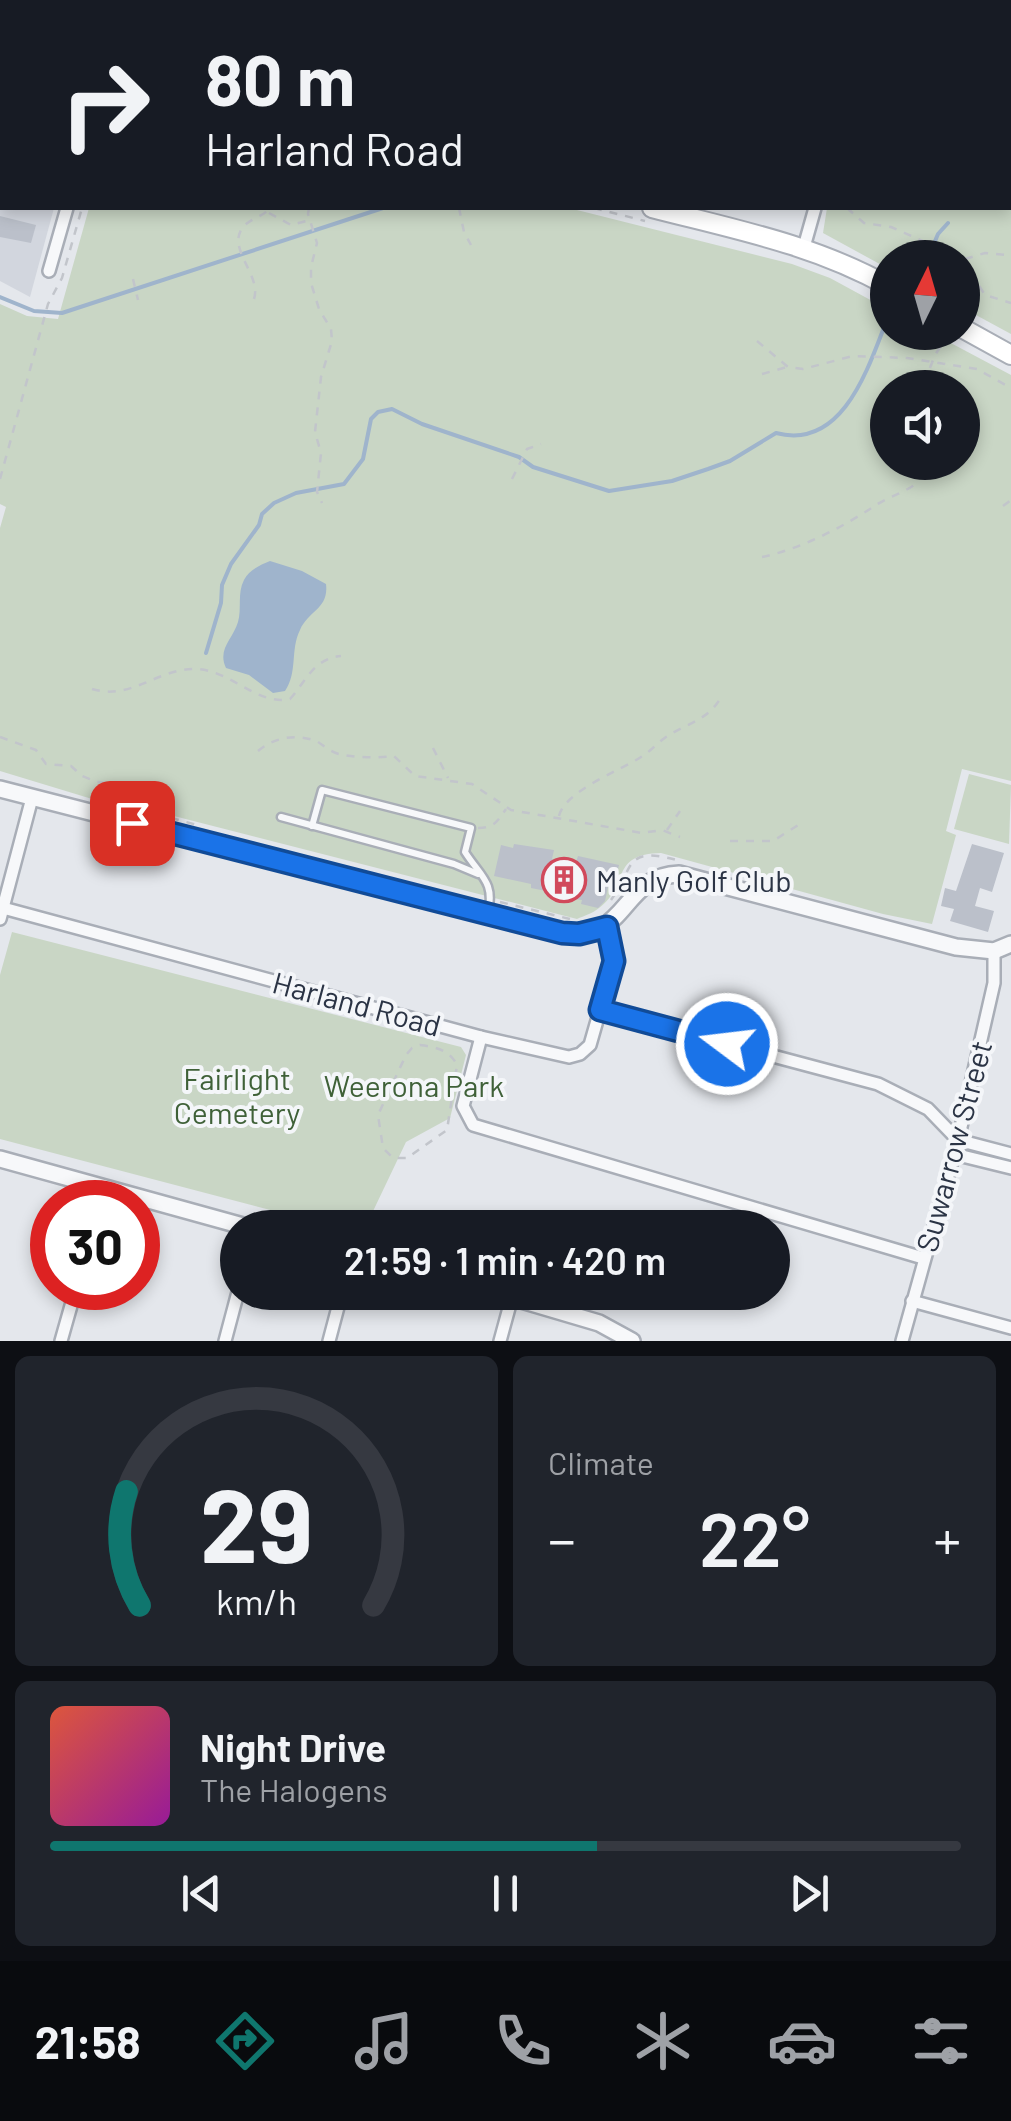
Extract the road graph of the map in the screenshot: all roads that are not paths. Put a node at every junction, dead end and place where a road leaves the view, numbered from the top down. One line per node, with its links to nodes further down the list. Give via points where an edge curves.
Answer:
1 (66, 210): 5 (street)
2 (813, 210): 4 (street)
3 (650, 214): 4 (main road)
4 (804, 247): 6 (main road)
5 (50, 271)
6 (870, 276)
7 (980, 342): 8 (main road)
8 (1011, 355)
9 (0, 790): 10 (street)
10 (32, 798): 14 (street); 15 (street)
11 (281, 817): 12 (lane)
12 (312, 826): 13 (lane); 13 (lane, via 322,790 471,828 465,852)
13 (480, 875): 14 (lane, via 488,882)
14 (489, 907): 16 (street, via 570,934)
15 (2, 914): 20 (street, Harland Road)
16 (607, 927): 18 (street, via 645,883 679,874 925,940); 19 (street, Harland Road, via 614,961)
17 (1011, 944): 18 (street)
18 (994, 951): 21 (street, Suwarrow Street, via 994,983)
19 (600, 1010): 20 (street, Harland Road, via 590,1045 575,1056); 21 (street, via 878,1084 928,1109)
20 (481, 1037): 29 (street, via 464,1106 468,1120 482,1129)
21 (958, 1140): 22 (street, Suwarrow Street); 23 (street)
22 (954, 1154): 25 (street); 29 (street, Suwarrow Street)
23 (1011, 1154)
24 (0, 1159): 26 (street)
25 (1011, 1168)
26 (60, 1180)
27 (160, 1208): 28 (street)
28 (220, 1221)
29 (922, 1258): 30 (street, Suwarrow Street)
30 (912, 1301): 36 (street); 42 (street, Suwarrow Street)
31 (70, 1310): 37 (street)
32 (233, 1310): 38 (street)
33 (338, 1310): 39 (street)
34 (508, 1310): 40 (street)
35 (553, 1310): 41 (street)
36 (1011, 1328)
37 (61, 1341)
38 (225, 1341)
39 (330, 1341)
40 (500, 1341)
41 (632, 1341)
42 (902, 1341)

